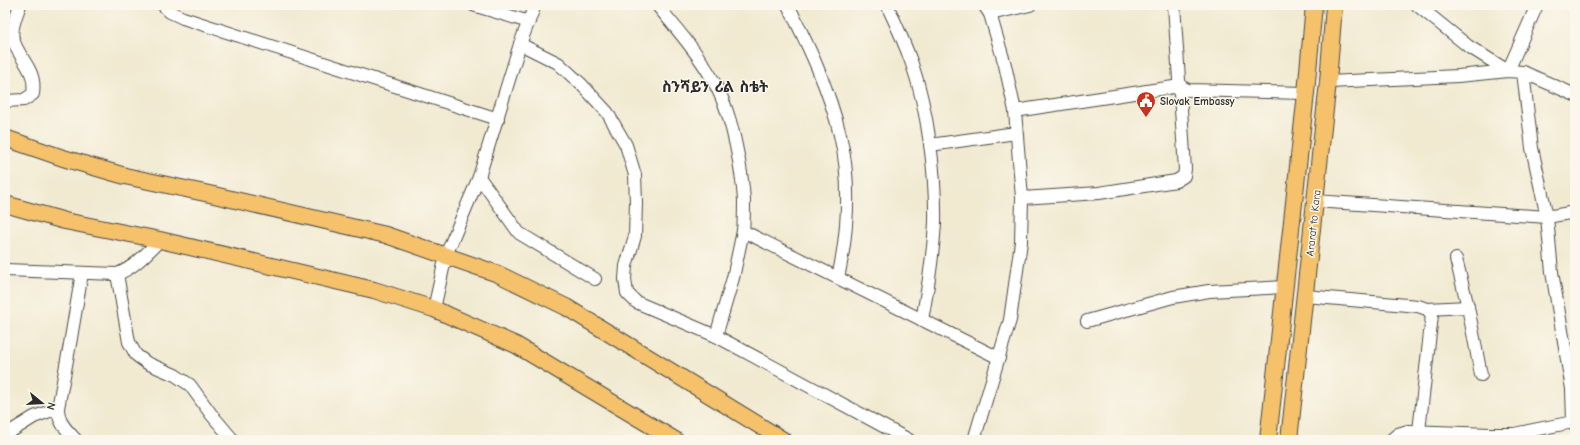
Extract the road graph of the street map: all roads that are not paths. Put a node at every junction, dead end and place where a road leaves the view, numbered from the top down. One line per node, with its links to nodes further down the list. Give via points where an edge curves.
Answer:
1 (20, 5): 23 (street, via 12,38 31,70 35,83 34,94 24,100)
2 (163, 5): 25 (street, via 170,12 183,18)
3 (473, 5): 15 (street)
4 (535, 5): 15 (street)
5 (657, 5): 35 (street, via 697,54 721,94 732,129 740,173 744,200)
6 (788, 5): 44 (street, via 826,90 840,136 845,165 846,228)
7 (887, 5): 28 (street, via 912,65)
8 (1030, 5): 14 (street)
9 (1174, 5): 20 (street)
10 (1314, 5): 21 (main road, Ararat to Kara)
11 (1334, 5): 19 (main road, Ararat to Kara)
12 (1417, 5): 17 (street, via 1468,46)
13 (1537, 5): 17 (street)
14 (987, 10): 24 (street, via 1005,65)
15 (529, 22): 16 (street)
16 (520, 44): 25 (street); 53 (street, via 558,63 582,85 607,112 626,145 635,175 636,203 635,236 626,266 627,293 636,302)
17 (1508, 71): 18 (street); 19 (street)
18 (1523, 72): 22 (street); 34 (street, via 1532,148)
19 (1328, 82): 31 (main road, Ararat to Kara)
20 (1180, 86): 21 (street, via 1188,90); 24 (street); 30 (street, via 1184,176 1176,181 1099,193)
21 (1306, 93): 37 (main road, Ararat to Kara)
22 (1575, 95)
23 (5, 101)
24 (1015, 111): 26 (street)
25 (498, 119): 29 (street)
26 (1016, 133): 28 (street); 30 (street)
27 (5, 138): 39 (main road, via 125,176 386,235)
28 (930, 145): 51 (street, via 935,223 931,272)
29 (479, 178): 39 (street); 45 (street, via 519,233)
30 (1022, 198): 54 (street, via 1021,242 1016,282 1010,320)
31 (1315, 201): 34 (street); 38 (main road, Ararat to Kara)
32 (5, 204): 36 (main road, via 65,221)
33 (1575, 212): 34 (street)
34 (1547, 217): 57 (street, via 1552,272 1572,389)
35 (743, 231): 44 (street); 53 (street, via 733,278)
36 (160, 240): 43 (street, via 134,265); 49 (main road, via 374,290)
37 (1289, 251): 38 (main road); 46 (main road, Ararat to Kara)
38 (1309, 251): 47 (main road, Ararat to Kara)
39 (446, 255): 49 (street); 63 (main road, via 498,274 566,307)
40 (1456, 259): 48 (street)
41 (5, 270): 42 (street)
42 (82, 273): 43 (street); 56 (street)
43 (117, 274): 61 (street, via 129,342 136,355 190,385)
44 (838, 278): 51 (street)
45 (595, 279)
46 (1286, 287): 52 (street, via 1209,291 1173,297); 66 (main road, Ararat to Kara)
47 (1305, 296): 50 (street, via 1418,306); 67 (main road, Ararat to Kara)
48 (1468, 307): 50 (street); 55 (street)
49 (434, 309): 62 (main road, via 516,345)
50 (1427, 309): 58 (street, via 1432,315)
51 (922, 320): 54 (street)
52 (1087, 321)
53 (716, 336): 64 (street)
54 (999, 358): 65 (street)
55 (1481, 375)
56 (58, 408): 59 (street, via 34,416); 60 (street, via 62,425)
57 (1574, 424): 58 (street, via 1514,434)
58 (1419, 430): 68 (street, via 1398,434)
59 (5, 435)
60 (76, 440)
61 (233, 440)
62 (675, 440)
63 (783, 440)
64 (909, 440)
65 (974, 440)
66 (1268, 440)
67 (1289, 440)
68 (1391, 440)

